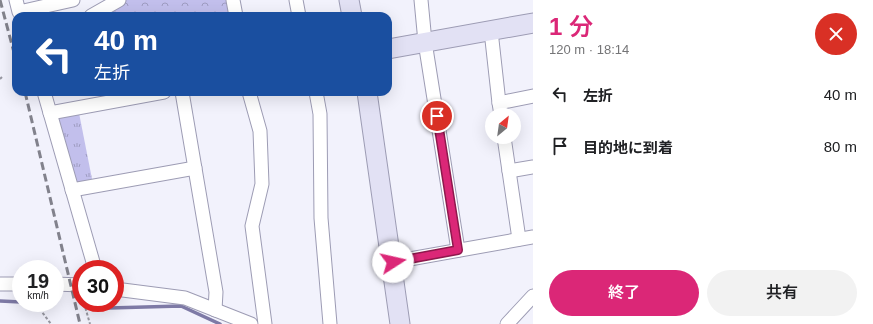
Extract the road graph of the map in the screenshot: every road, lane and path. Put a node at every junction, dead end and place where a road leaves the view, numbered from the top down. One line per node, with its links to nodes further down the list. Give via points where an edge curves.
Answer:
1 (16, 0): 2 (street, via 19,12)
2 (73, 0)
3 (233, 0): 9 (street)
4 (296, 0): 10 (street)
5 (349, 0): 11 (street)
6 (421, 0): 14 (street)
7 (112, 7): 8 (street)
8 (100, 12)
9 (235, 12)
10 (299, 12)
11 (351, 12)
12 (533, 23): 13 (street)
13 (491, 31): 14 (street); 23 (street)
14 (425, 42): 15 (street); 33 (street)
15 (392, 48)
16 (45, 96): 25 (street)
17 (121, 96): 25 (street)
18 (183, 96): 28 (street)
19 (250, 96): 46 (street, via 260,131 262,184 252,226)
20 (317, 96): 47 (street, via 320,114 321,218)
21 (368, 96): 35 (street)
22 (533, 96): 24 (street)
23 (500, 108)
24 (503, 108)
25 (50, 113): 30 (street)
26 (505, 144): 29 (street)
27 (533, 167): 29 (street)
28 (195, 168): 30 (street); 40 (street, via 216,292)
29 (509, 171): 32 (street)
30 (72, 190): 34 (street)
31 (533, 237): 32 (street)
32 (519, 239): 33 (street)
33 (458, 250): 35 (street)
34 (92, 260)
35 (393, 262): 48 (street)
36 (0, 284): 37 (street)
37 (12, 284)
38 (124, 290): 40 (street, via 185,298)
39 (533, 296): 49 (street)
40 (216, 310): 45 (street)
41 (42, 312): 43 (path)
42 (87, 312): 44 (path)
43 (51, 324)
44 (90, 324)
45 (251, 324)
46 (265, 324)
47 (330, 324)
48 (400, 324)
49 (507, 324)

